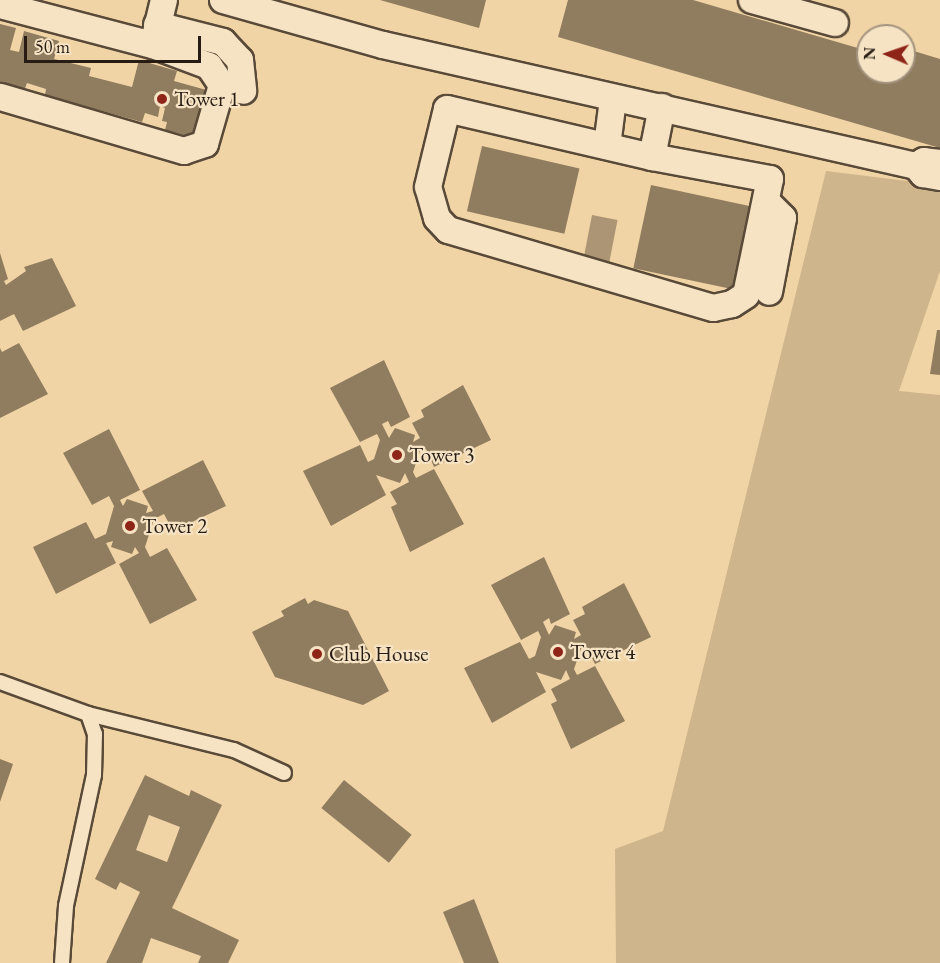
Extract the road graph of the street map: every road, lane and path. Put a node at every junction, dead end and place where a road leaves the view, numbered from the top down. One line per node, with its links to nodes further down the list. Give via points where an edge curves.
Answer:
1 (164, 0): 7 (street)
2 (223, 0): 10 (street, via 383,45)
3 (752, 0): 6 (street)
4 (0, 5): 5 (street)
5 (61, 10): 7 (street)
6 (835, 23)
7 (155, 35): 8 (street, via 224,42 240,60); 9 (street, via 209,66 222,85 205,144 184,151)
8 (243, 91)
9 (0, 97)
10 (613, 99): 11 (street); 13 (street)
11 (662, 108): 14 (street); 16 (street)
12 (447, 109): 13 (street); 15 (street, via 440,105 433,114); 18 (street, via 428,187 437,218 448,230 701,305 713,308 732,304 746,295)
13 (607, 146): 14 (street)
14 (652, 158): 18 (street, via 770,179)
15 (422, 163)
16 (928, 165): 17 (street, via 923,174)
17 (940, 177)
18 (766, 201): 19 (street, via 783,218)
19 (769, 292)
20 (0, 682): 21 (lane)
21 (88, 714): 22 (lane, via 234,750); 23 (lane, via 96,734 94,775 66,906)
22 (284, 773)
23 (62, 963)

